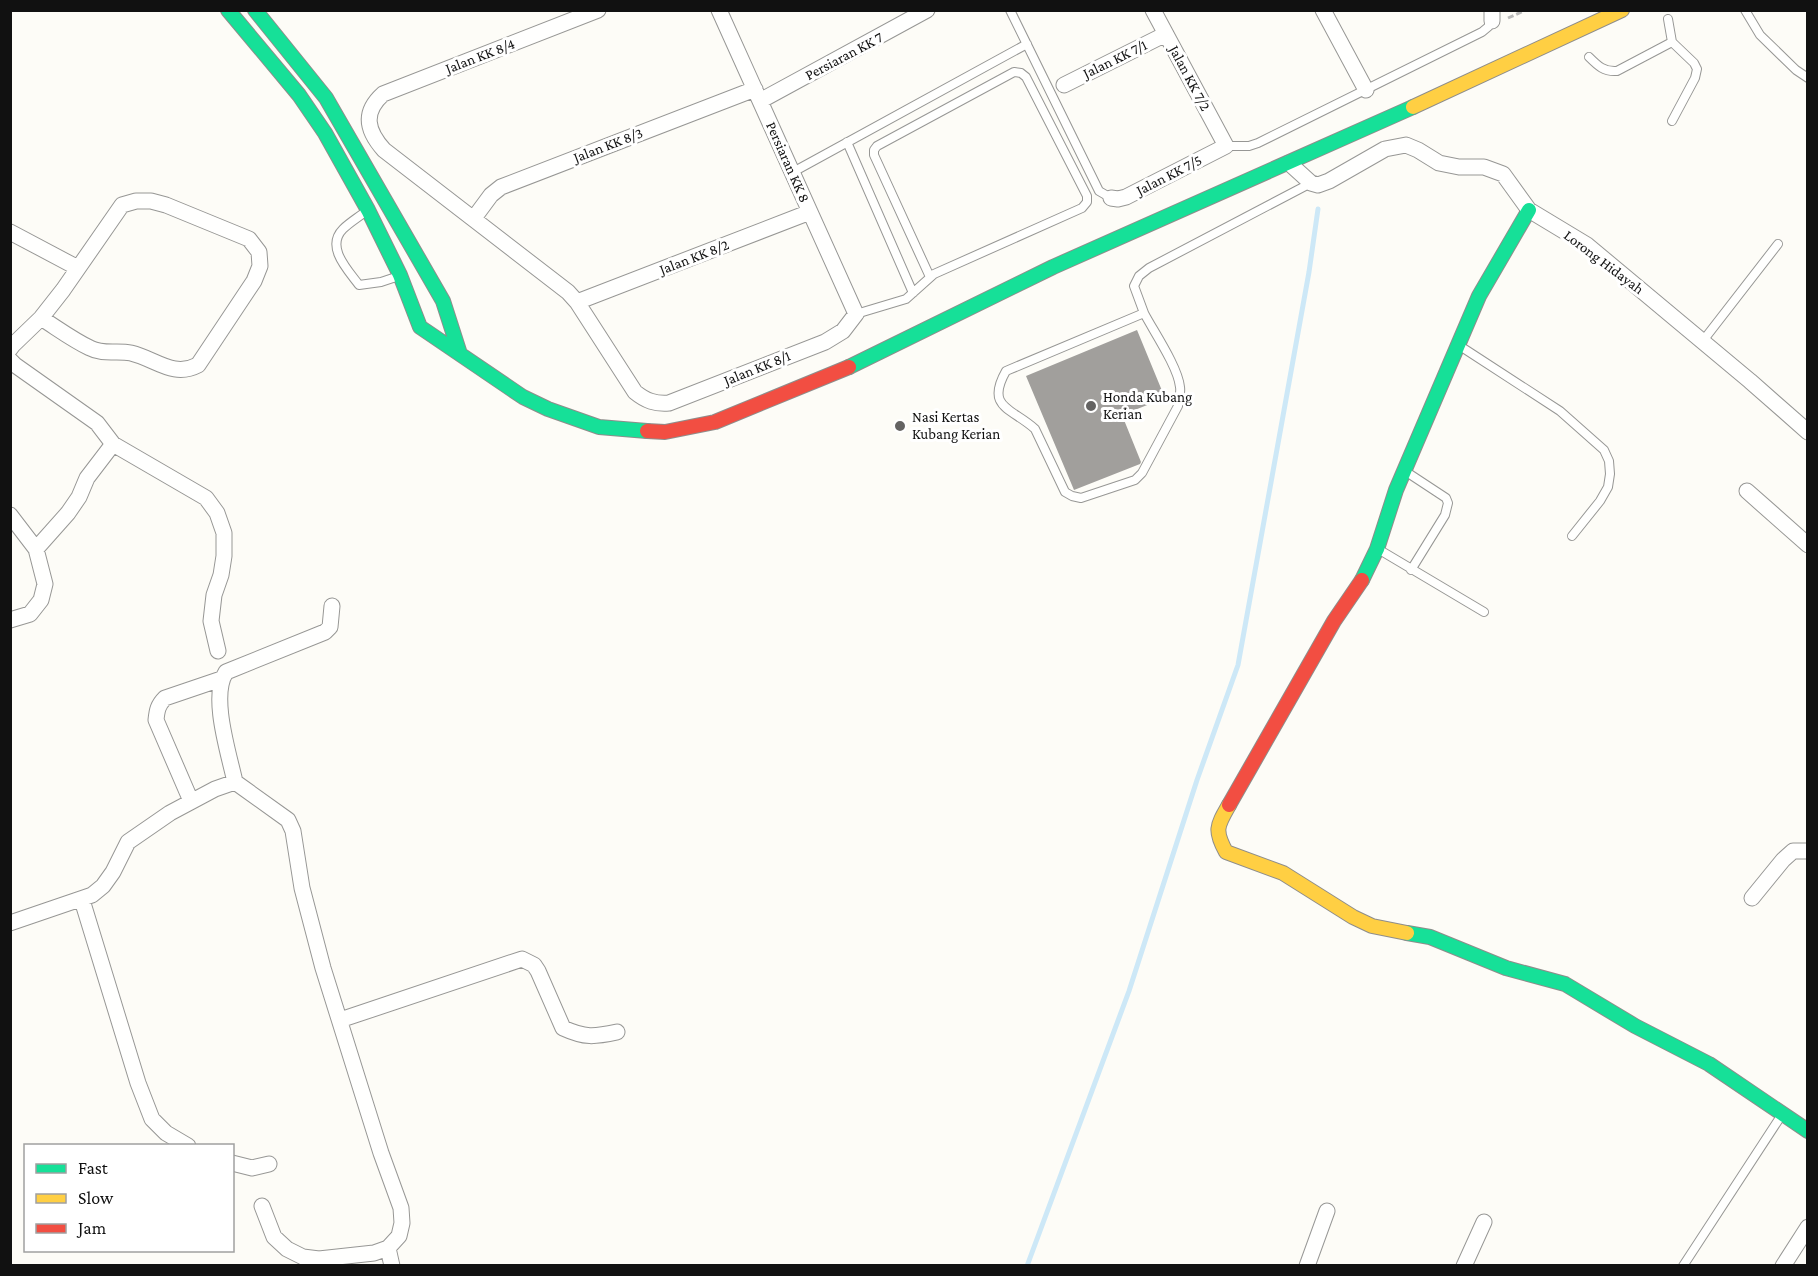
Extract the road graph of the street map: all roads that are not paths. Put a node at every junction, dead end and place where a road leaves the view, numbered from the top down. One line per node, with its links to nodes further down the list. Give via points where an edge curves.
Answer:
1 (228, 10): 28 (main road, via 314,114)
2 (255, 10): 45 (main road, via 326,98 443,301)
3 (598, 10): 31 (street, Jalan KK 8/4, via 383,94 375,101 369,122 377,142)
4 (719, 10): 20 (street, Persiaran KK 8)
5 (927, 10): 20 (street, Persiaran KK 7)
6 (1010, 10): 15 (lane)
7 (1154, 10): 13 (street, Jalan KK 7/2)
8 (1323, 10): 19 (street)
9 (1622, 10): 24 (main road)
10 (1745, 10): 17 (lane, via 1760,35)
11 (1492, 16): 19 (lane, via 1482,32)
12 (1668, 20): 14 (lane)
13 (1166, 34): 18 (street, Jalan KK 7/1); 23 (street, Jalan KK 7/2)
14 (1672, 42): 16 (lane, via 1617,71 1603,69); 21 (lane, via 1697,69)
15 (1027, 44): 22 (lane); 27 (lane, via 1100,191)
16 (1589, 57)
17 (1808, 78)
18 (1064, 85)
19 (1366, 90): 23 (lane, via 1258,143)
20 (757, 95): 25 (street, Persiaran KK 8); 31 (street, Jalan KK 8/3, via 501,187)
21 (1672, 121)
22 (847, 142): 25 (lane); 37 (lane)
23 (1226, 146): 27 (street, Jalan KK 7/5, via 1126,197)
24 (1289, 163): 26 (street); 45 (main road, via 1053,267 866,360 715,422 665,432 599,427 523,397)
25 (793, 172): 30 (street, Persiaran KK 8)
26 (1311, 183): 29 (street, Lorong Hidayah, via 1329,181 1385,149 1406,146 1439,163 1484,167 1503,174); 39 (lane, via 1149,268 1134,286)
27 (1111, 198)
28 (368, 210): 35 (main road); 35 (lane, via 339,234 336,241 341,262 359,285)
29 (1530, 210): 42 (street, Lorong Hidayah, via 1587,245); 43 (main road, via 1479,296)
30 (810, 212): 38 (street, Jalan KK 8/2); 40 (street, Persiaran KK 8)
31 (474, 218): 38 (street)
32 (10, 232): 34 (street)
33 (1778, 244): 42 (lane)
34 (78, 268): 41 (street); 41 (street, via 122,205 136,201 166,205 249,239 259,252 260,266 198,364 188,370 172,369 132,353 103,353)
35 (400, 275): 45 (main road, via 420,327)
36 (930, 277): 36 (lane, via 1082,208 1087,202 1088,196 1021,73 1014,72 874,150); 37 (lane)
37 (913, 293): 40 (lane, via 906,299)
38 (577, 302): 40 (street, Jalan KK 8/1, via 635,392 659,404 825,342 843,331)
39 (1144, 313): 39 (lane, via 1006,370 1000,381 1000,401 1035,429 1065,492 1072,496 1081,498 1135,480 1178,406 1180,384)
40 (856, 314)
41 (41, 318): 44 (street)
42 (1702, 342): 47 (street, Lorong Hidayah)
43 (1458, 345): 49 (main road); 52 (lane, via 1560,411 1604,450 1609,461 1608,487)
44 (10, 349)
45 (460, 354)
46 (10, 360): 48 (street, via 97,423)
47 (1808, 432)
48 (113, 444): 54 (street, via 87,478 68,513); 60 (street, via 206,498 217,513 224,533 224,556 211,621)
49 (1404, 470): 55 (main road); 56 (lane, via 1448,503)
50 (1747, 491): 53 (street)
51 (10, 515): 54 (street)
52 (1572, 536)
53 (1808, 545)
54 (36, 549): 59 (street, via 45,584 40,600 30,614)
55 (1377, 549): 56 (lane); 70 (main road, via 1219,822 1218,838 1226,852 1283,873 1372,926 1430,937 1506,968 1565,984 1709,1064)
56 (1412, 570): 58 (lane)
57 (332, 606): 61 (street, via 330,627 325,632 225,672)
58 (1484, 612)
59 (10, 620)
60 (218, 651)
61 (221, 679): 62 (street, via 219,710); 63 (street, via 165,698 156,711 156,720)
62 (235, 782): 63 (street); 68 (street, via 288,820 293,831 302,888)
63 (191, 801): 66 (street, via 128,842 103,886)
64 (1808, 850): 65 (street, via 1793,851)
65 (1752, 898)
66 (82, 900): 67 (street); 72 (street, via 152,1119)
67 (10, 923)
68 (339, 1020): 69 (street, via 522,959 538,971 563,1029 590,1037); 79 (street, via 401,1208 399,1236)
69 (617, 1032)
70 (1783, 1113): 71 (main road); 83 (lane)
71 (1808, 1131)
72 (185, 1144)
73 (234, 1164): 74 (street, via 252,1168)
74 (269, 1164)
75 (262, 1206): 79 (street, via 274,1237 303,1257 319,1259)
76 (1327, 1211): 81 (street)
77 (1484, 1222): 82 (street)
78 (1808, 1227): 84 (street)
79 (388, 1248): 80 (street)
80 (392, 1266)
81 (1307, 1266)
82 (1464, 1266)
83 (1683, 1266)
84 (1783, 1266)

